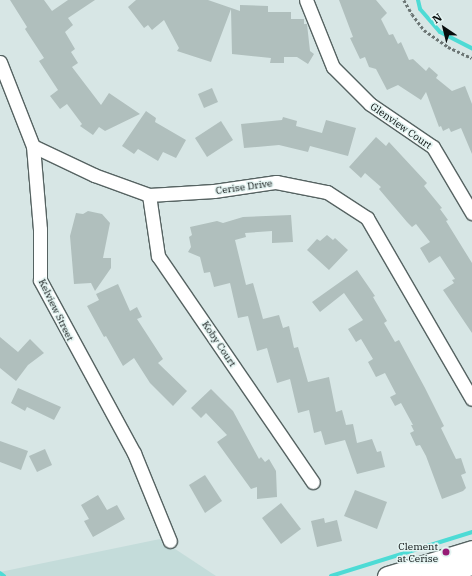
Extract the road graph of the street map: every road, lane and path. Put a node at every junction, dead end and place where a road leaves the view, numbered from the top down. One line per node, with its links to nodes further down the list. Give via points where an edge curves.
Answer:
1 (306, 0): 7 (street, Glenview Court, via 333,67 370,104 433,147)
2 (404, 0): 3 (path, via 424,30 448,47)
3 (472, 58)
4 (0, 62): 5 (street, Kelview Street)
5 (32, 146): 6 (street, Cerise Drive, via 94,175); 10 (street, Kelview Street, via 40,229 40,280 134,453)
6 (149, 196): 8 (street, Cerise Drive, via 214,191 276,182 327,192 367,218); 9 (street, Koby Court, via 158,256)
7 (472, 213)
8 (472, 399)
9 (313, 482)
10 (170, 541)
11 (471, 554): 12 (main road); 13 (main road)
12 (387, 576)
13 (429, 576)

